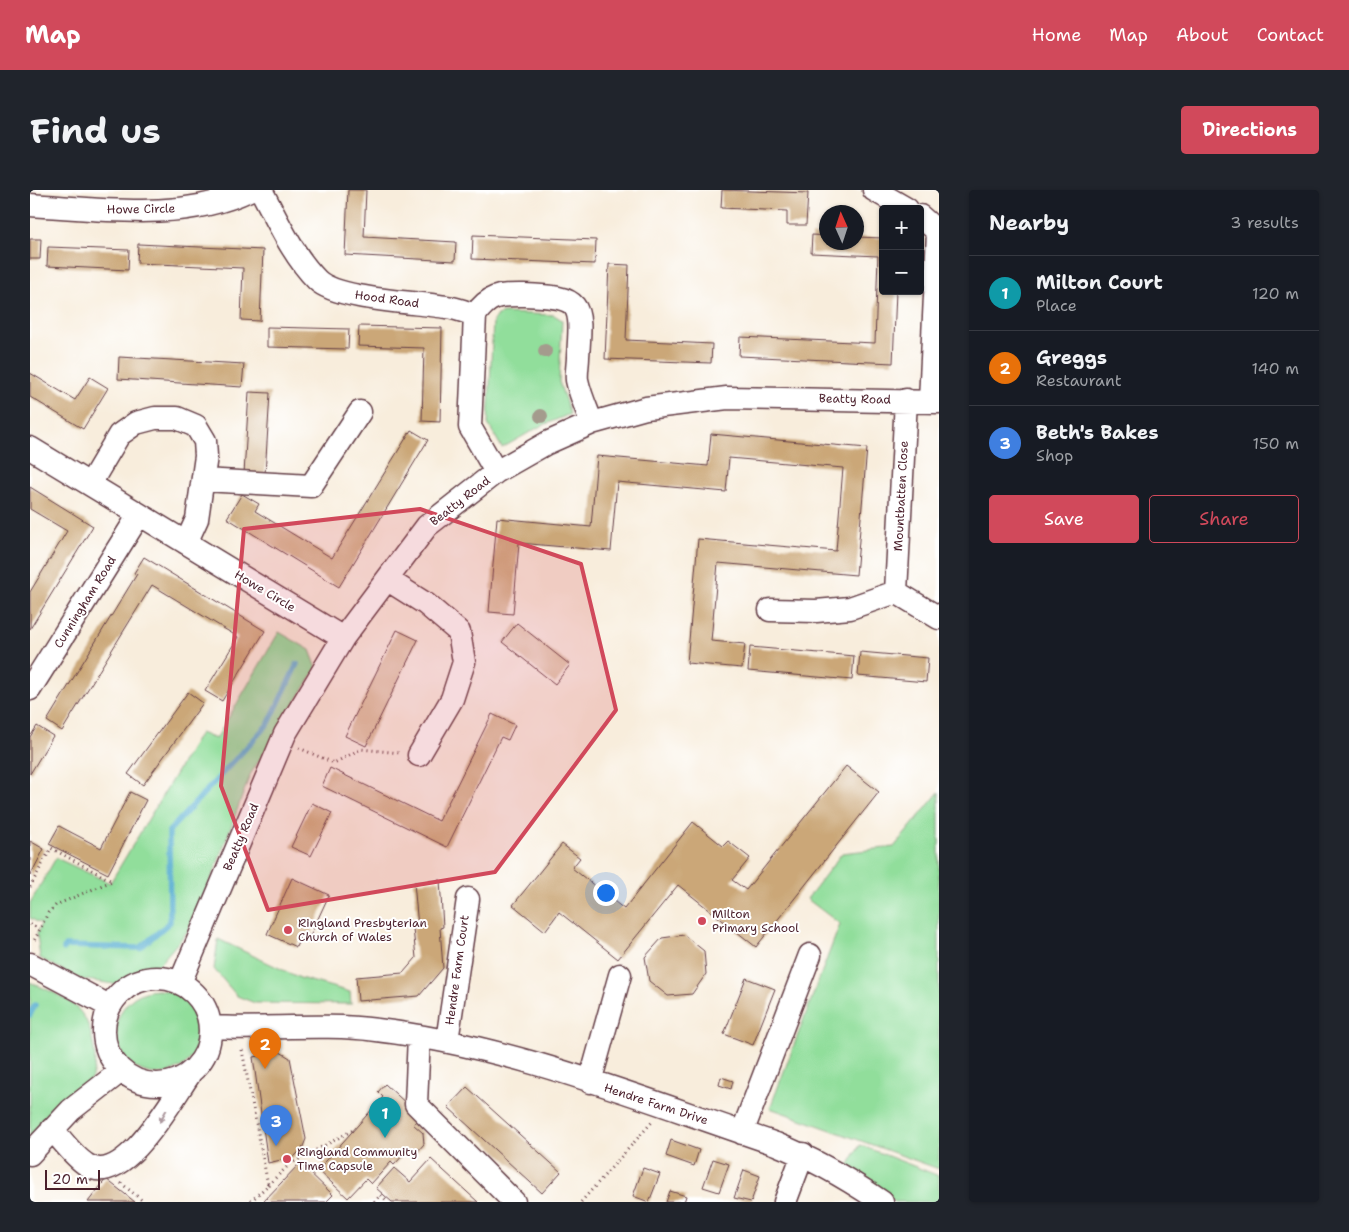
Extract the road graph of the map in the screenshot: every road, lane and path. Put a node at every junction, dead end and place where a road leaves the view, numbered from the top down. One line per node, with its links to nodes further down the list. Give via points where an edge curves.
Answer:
1 (249, 190): 4 (street, Howe Circle, via 201,207 149,210)
2 (261, 190): 7 (street, Hood Road, via 291,246 318,282 364,298 449,307)
3 (874, 190): 5 (street)
4 (30, 205)
5 (900, 205)
6 (924, 220): 9 (street, via 938,232)
7 (476, 316): 11 (street, via 485,301 501,295 558,297 570,302 581,321 577,379); 13 (street, via 470,427)
8 (906, 400): 9 (street, Beatty Road); 11 (street, Beatty Road, via 728,398 646,408); 19 (street, Mountbatten Close)
9 (934, 401)
10 (360, 412): 14 (street, via 311,486)
11 (592, 424): 13 (street, Beatty Road, via 547,442)
12 (30, 448): 15 (street, Howe Circle)
13 (496, 472): 18 (street, Beatty Road, via 427,526)
14 (204, 480): 15 (street, via 205,441 196,426 177,418 155,418 136,423 119,435); 17 (street, via 197,519)
15 (90, 484): 16 (street, Howe Circle)
16 (139, 515): 17 (street, Howe Circle); 23 (street, Cunningham Road)
17 (186, 543): 22 (street, Howe Circle)
18 (388, 580): 22 (street, Beatty Road); 25 (street, via 426,604 459,632 464,662 452,699)
19 (896, 592): 20 (street, via 850,608); 21 (street)
20 (770, 610)
21 (939, 618)
22 (344, 638): 33 (street, Beatty Road, via 285,734)
23 (30, 689)
24 (297, 746): 25 (path, via 334,763 361,749)
25 (419, 755)
26 (30, 887): 29 (path, via 51,848 112,881 56,905)
27 (468, 899): 37 (street, Hendre Farm Court)
28 (30, 924): 29 (path)
29 (39, 929): 30 (path)
30 (31, 953): 34 (street)
31 (810, 955): 45 (street)
32 (620, 975): 41 (street)
33 (180, 983): 34 (street, via 167,979 140,980 128,986); 35 (street, via 195,994 206,1009)
34 (109, 1006): 39 (street, via 103,1034 112,1061)
35 (210, 1027): 36 (street, Hendre Farm Drive, via 376,1029); 40 (street, via 209,1046)
36 (419, 1036): 37 (street, Hendre Farm Drive); 54 (street, via 416,1104)
37 (447, 1041): 41 (street, Hendre Farm Drive)
38 (242, 1050): 49 (path)
39 (121, 1071): 40 (street, via 136,1081 154,1085 172,1083); 43 (street, via 71,1110)
40 (189, 1075): 48 (street, one-way to 48, via 160,1122)
41 (590, 1082): 42 (street, Hendre Farm Drive)
42 (666, 1107): 45 (street, Hendre Farm Drive); 55 (path)
43 (52, 1130): 46 (street); 48 (street, via 87,1166 97,1170)
44 (354, 1130): 49 (path, via 290,1164)
45 (742, 1133): 47 (street, Hendre Farm Drive)
46 (30, 1154)
47 (803, 1154): 56 (street); 57 (street, Hendre Farm Drive)
48 (112, 1168): 50 (path, via 111,1175)
49 (268, 1185): 51 (path)
50 (144, 1202)
51 (250, 1202)
52 (374, 1202): 53 (path, via 380,1195)
53 (385, 1202)
54 (514, 1202)
55 (580, 1202)
56 (785, 1202)
57 (882, 1202)

